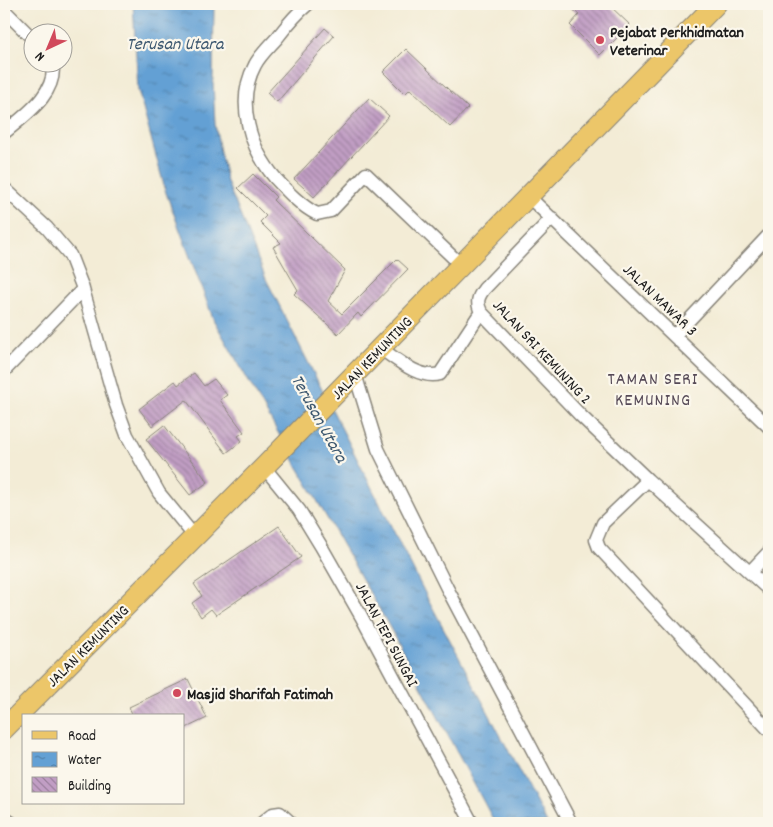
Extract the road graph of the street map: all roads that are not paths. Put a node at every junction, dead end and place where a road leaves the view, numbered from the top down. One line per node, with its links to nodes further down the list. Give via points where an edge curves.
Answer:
1 (308, 4): 11 (street, via 295,14 255,64 246,90 251,138 261,160 290,194 317,214 331,211 366,174)
2 (716, 4): 8 (main road, JALAN KEMUNTING)
3 (4, 10): 4 (street)
4 (22, 28)
5 (53, 72): 6 (street, via 49,89)
6 (4, 134)
7 (4, 188): 12 (street, via 70,255)
8 (528, 196): 9 (street, JALAN MAWAR 3); 11 (main road, JALAN KEMUNTING)
9 (552, 218): 13 (street, JALAN SRI KEMUNING 2, via 478,296); 14 (street, JALAN MAWAR 3)
10 (769, 235): 14 (street)
11 (461, 265): 15 (main road, JALAN KEMUNTING)
12 (83, 289): 16 (street); 21 (street, via 126,435 158,494)
13 (481, 312): 15 (street, via 440,374 423,374); 20 (street, JALAN SRI KEMUNING 2)
14 (674, 335): 18 (street, JALAN MAWAR 3)
15 (380, 348): 17 (main road, JALAN KEMUNTING)
16 (4, 371)
17 (354, 374): 19 (main road, JALAN KEMUNTING); 32 (street, via 378,449)
18 (769, 428)
19 (269, 462): 21 (main road, JALAN KEMUNTING); 31 (street, JALAN TEPI SUNGAI, via 361,616)
20 (648, 480): 23 (street, JALAN SRI KEMUNING 2); 26 (street, via 603,523 596,540 599,548)
21 (195, 537): 25 (main road, JALAN KEMUNTING)
22 (767, 558): 23 (street)
23 (750, 572): 24 (street, JALAN SRI KEMUNING 2)
24 (769, 590)
25 (4, 729)
26 (769, 730)
27 (4, 818): 28 (street)
28 (12, 823)
29 (262, 823): 30 (street, via 273,814 280,813)
30 (291, 823)
31 (472, 823)
32 (571, 823)

